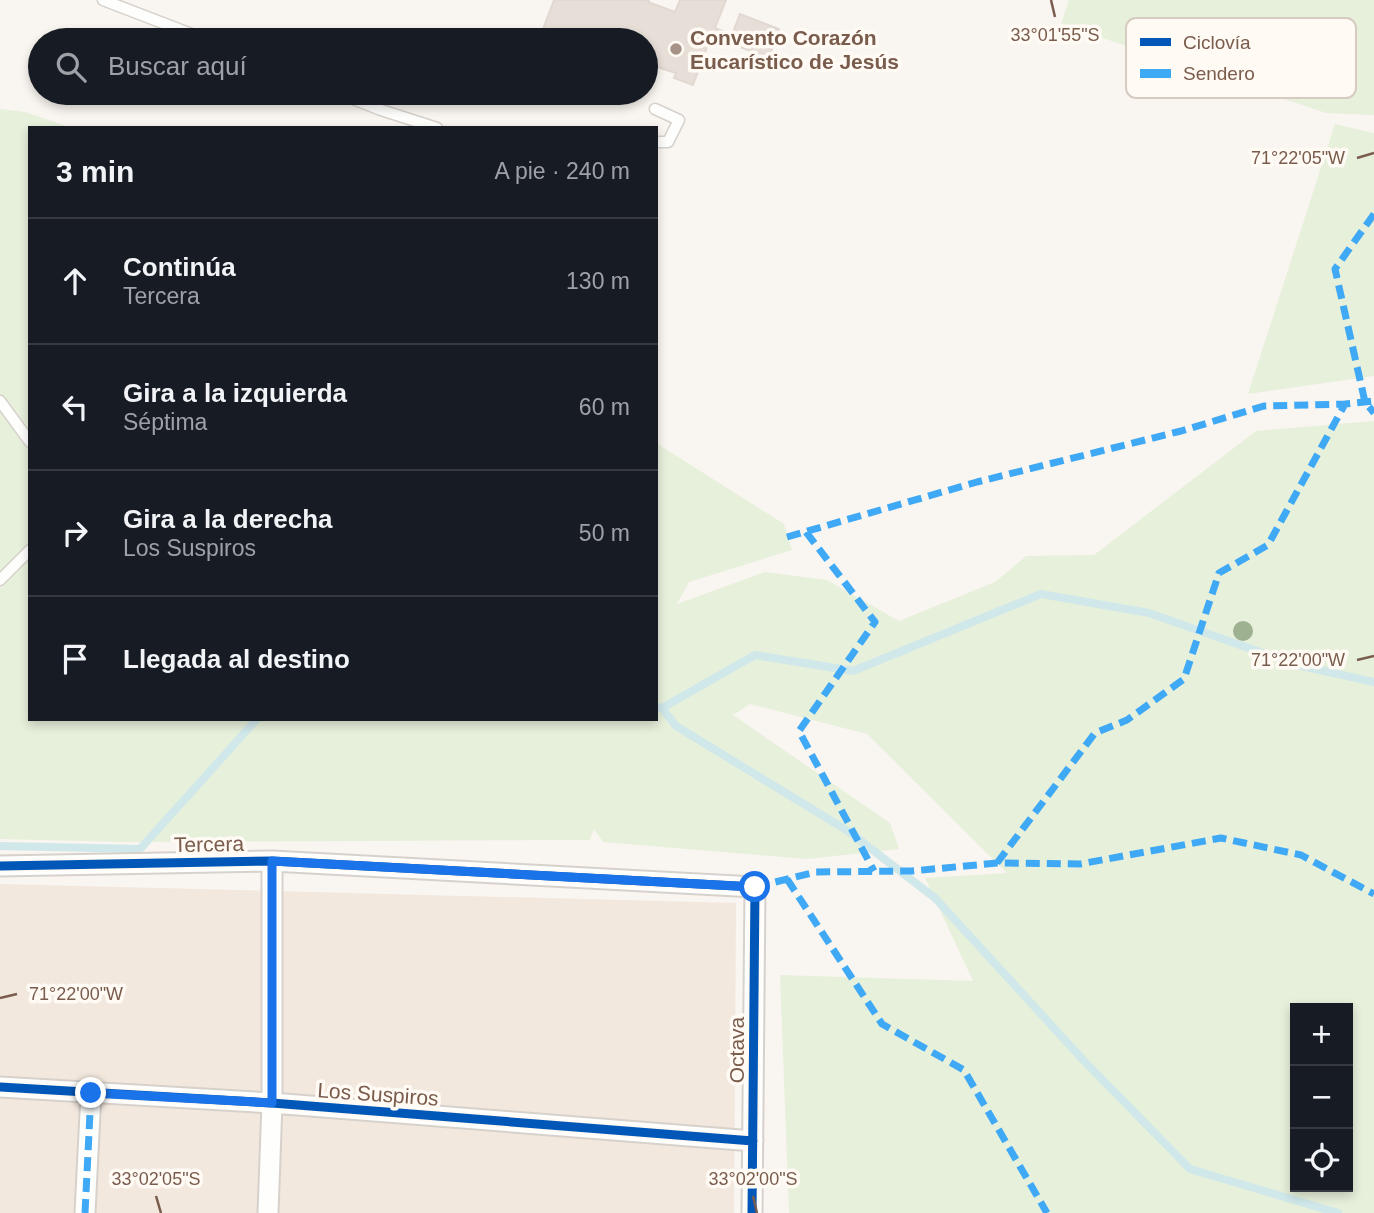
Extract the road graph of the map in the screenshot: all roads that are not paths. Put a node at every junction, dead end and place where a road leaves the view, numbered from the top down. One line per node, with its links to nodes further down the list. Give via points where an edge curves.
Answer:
1 (103, 0): 2 (lane)
2 (175, 28)
3 (368, 105): 5 (lane)
4 (655, 109): 6 (lane, via 679,120 668,142)
5 (431, 126)
6 (658, 142)
7 (0, 401): 8 (lane)
8 (28, 439)
9 (28, 552): 10 (lane)
10 (0, 580)
11 (272, 861): 12 (street, Tercera); 13 (street, Tercera); 16 (street)
12 (0, 866)
13 (755, 887): 17 (street, Octava)
14 (0, 1087): 15 (street, Los Suspiros)
15 (91, 1093): 16 (street, Los Suspiros); 18 (street)
16 (272, 1103): 17 (street, Los Suspiros); 19 (street)
17 (753, 1141): 20 (street, Octava)
18 (85, 1213)
19 (268, 1213)
20 (752, 1213)

